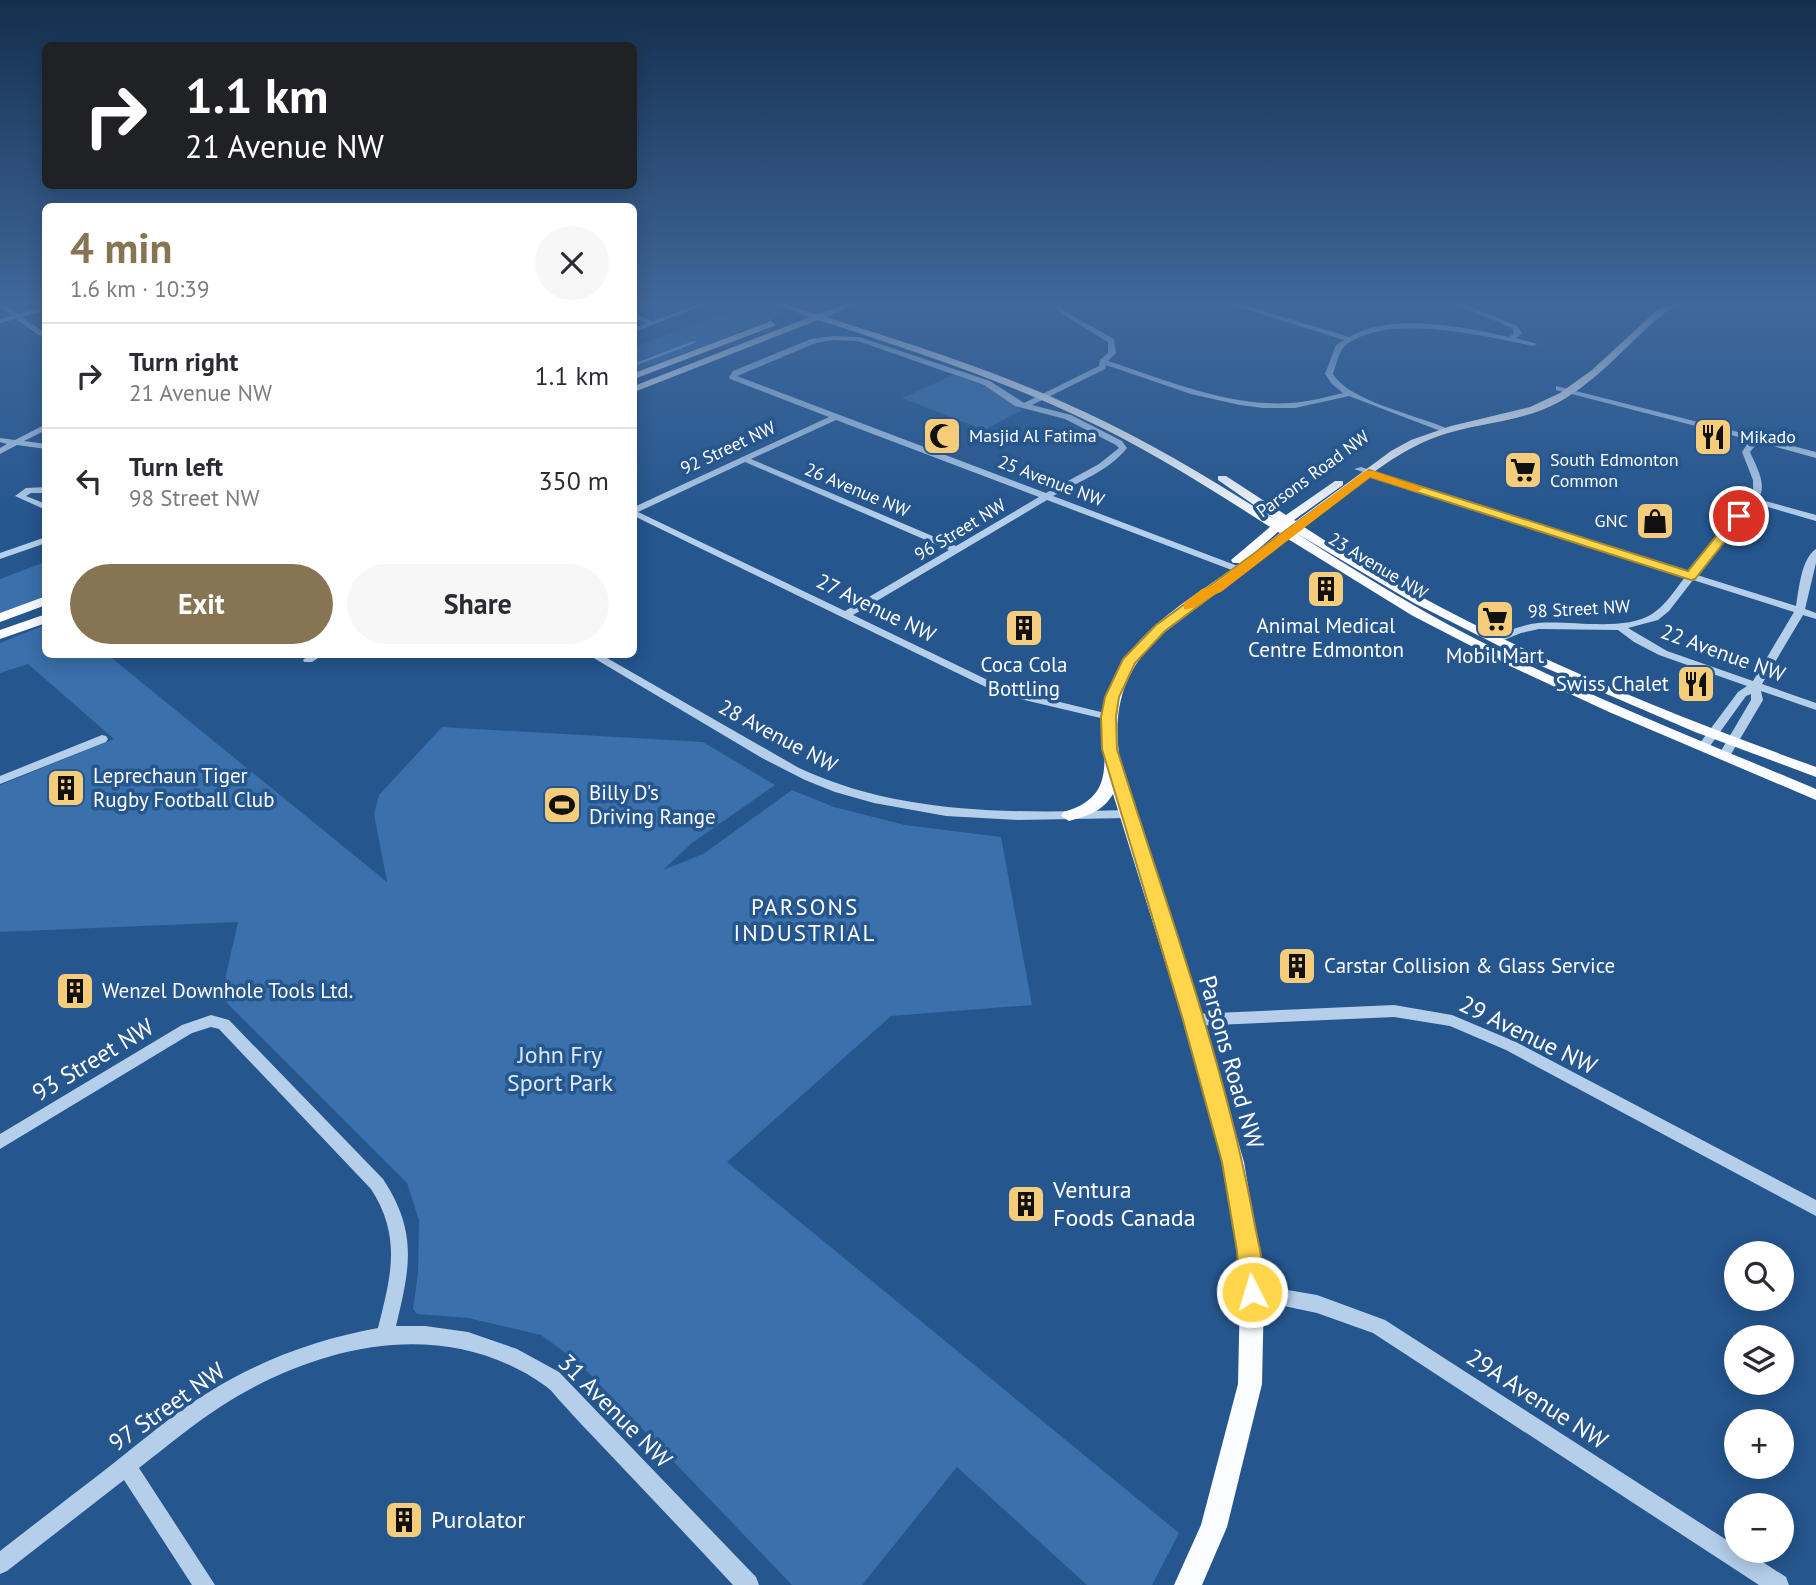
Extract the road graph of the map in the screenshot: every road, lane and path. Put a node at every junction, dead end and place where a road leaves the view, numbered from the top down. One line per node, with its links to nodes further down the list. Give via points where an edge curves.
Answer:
1 (669, 375): 10 (main road)
2 (735, 375): 15 (street, 25 Avenue NW)
3 (963, 375): 14 (street, via 993,386)
4 (991, 375): 12 (main road, 23 Avenue NW)
5 (997, 375): 12 (main road, 23 Avenue NW)
6 (1085, 375): 12 (street)
7 (1145, 375): 13 (street, via 1248,404 1290,406)
8 (1329, 375): 13 (street, via 1331,381)
9 (1580, 375): 11 (main road, Parsons Road NW)
10 (637, 388)
11 (1564, 389): 16 (main road, Parsons Road NW, via 1525,406); 19 (street)
12 (1045, 393): 14 (street); 26 (main road, 23 Avenue NW); 31 (main road, 23 Avenue NW, via 1127,426)
13 (1352, 393): 16 (street)
14 (1021, 405): 22 (street, via 1074,419)
15 (836, 417): 25 (street, 92 Street NW); 30 (street, 25 Avenue NW)
16 (1443, 427): 27 (main road, Parsons Road NW)
17 (42, 428): 20 (street)
18 (0, 440): 20 (street)
19 (1755, 440): 24 (street); 33 (street, via 1746,452 1758,484)
20 (13, 443): 21 (street); 23 (street)
21 (42, 447)
22 (1124, 448): 30 (street, 96 Street NW)
23 (0, 451)
24 (1816, 455)
25 (744, 459): 35 (street, 92 Street NW); 40 (street, 26 Avenue NW)
26 (1189, 471): 38 (main road, 23 Avenue NW); 46 (main road, via 1259,522 1261,536)
27 (1364, 471): 28 (main road, Parsons Road NW); 32 (main road, Parsons Road NW); 45 (street)
28 (1341, 481): 32 (main road, Parsons Road NW); 38 (main road, via 1336,490)
29 (42, 491): 34 (street, via 29,490 19,496)
30 (1046, 497): 40 (street, 96 Street NW); 46 (street, 25 Avenue NW)
31 (1252, 497): 32 (main road, via 1283,505); 38 (main road, 23 Avenue NW)
32 (1325, 499): 38 (main road, Parsons Road NW); 43 (main road, via 1315,516 1315,527)
33 (1753, 500): 37 (street); 44 (street, 98 Street NW)
34 (42, 504)
35 (637, 510)
36 (637, 512): 51 (street, 27 Avenue NW)
37 (1816, 518)
38 (1287, 527): 43 (main road, 23 Avenue NW); 46 (main road, Parsons Road NW); 48 (main road, 23 Avenue NW)
39 (42, 541): 42 (street)
40 (957, 550): 51 (street, 96 Street NW)
41 (1816, 552): 50 (street)
42 (0, 556)
43 (1348, 559): 48 (main road, 23 Avenue NW)
44 (1703, 561): 45 (street, via 1681,571); 47 (street, 98 Street NW)
45 (1645, 562): 47 (street)
46 (1242, 564): 48 (main road, via 1269,552 1297,550); 63 (main road, Parsons Road NW, via 1135,653 1118,680)
47 (1691, 576): 50 (street); 55 (street, 98 Street NW, via 1660,615)
48 (1368, 580): 57 (main road, 23 Avenue NW); 57 (main road, via 1478,639); 65 (main road, 23 Avenue NW, via 1545,677)
49 (42, 602): 53 (main road)
50 (1800, 611): 52 (street); 61 (street)
51 (846, 615): 63 (street, 27 Avenue NW, via 992,686)
52 (1816, 617)
53 (0, 618)
54 (42, 619): 56 (main road)
55 (1620, 627): 57 (street, 98 Street NW, via 1546,625); 61 (street, 22 Avenue NW, via 1663,653)
56 (0, 635)
57 (1495, 640): 65 (main road, 23 Avenue NW)
58 (312, 658): 60 (street)
59 (599, 658): 72 (street, 28 Avenue NW, via 783,765 839,790 953,814)
60 (308, 660)
61 (1755, 686): 62 (street, 22 Avenue NW); 65 (street, via 1742,694); 66 (street, via 1757,699)
62 (1816, 707)
63 (1109, 717): 67 (main road, Parsons Road NW)
64 (102, 739): 69 (street)
65 (1708, 740): 66 (main road, 23 Avenue NW)
66 (1728, 749): 68 (main road, 23 Avenue NW); 70 (main road, 23 Avenue NW)
67 (1113, 768): 71 (main road, Parsons Road NW); 72 (main road, via 1101,803)
68 (1816, 772)
69 (0, 780)
70 (1816, 795)
71 (1128, 814): 72 (street, 28 Avenue NW); 73 (main road, Parsons Road NW)
72 (1069, 816)
73 (1193, 1020): 76 (street, 29 Avenue NW, via 1394,1012 1452,1021 1510,1046); 77 (main road, Parsons Road NW, via 1233,1162)
74 (211, 1021): 75 (street, 93 Street NW, via 187,1029); 78 (street, via 227,1027 377,1184 394,1208 400,1250)
75 (0, 1142)
76 (1816, 1208)
77 (1252, 1292): 83 (main road, Parsons Road NW, via 1250,1384 1214,1527); 84 (street, 29A Avenue NW, via 1317,1304 1379,1326)
78 (385, 1335): 79 (street, 97 Street NW, via 321,1348 262,1372 199,1410); 82 (street, 31 Avenue NW, via 466,1339 536,1368 567,1393)
79 (126, 1465): 80 (street, 97 Street NW); 81 (street)
80 (0, 1564)
81 (204, 1585)
82 (748, 1585)
83 (1188, 1585)
84 (1778, 1585)

